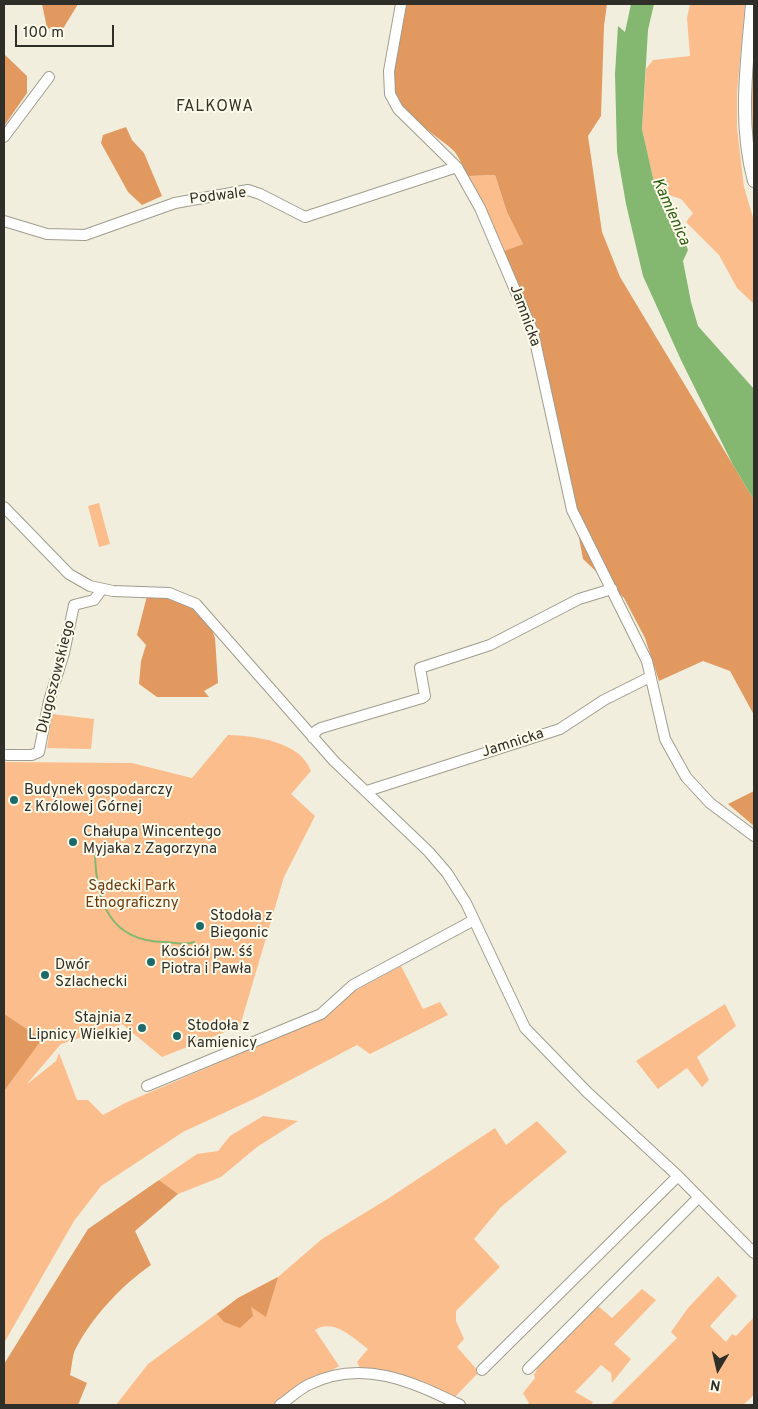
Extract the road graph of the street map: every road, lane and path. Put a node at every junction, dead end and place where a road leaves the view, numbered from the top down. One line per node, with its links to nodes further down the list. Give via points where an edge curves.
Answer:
1 (401, 4): 5 (street, Jamnicka, via 389,71 390,94 398,109)
2 (752, 4): 6 (main road, via 744,99 745,137)
3 (49, 76): 4 (street)
4 (4, 137)
5 (457, 167): 7 (street, Podwale, via 305,217 248,190 175,203 85,235 47,234); 10 (street, Jamnicka, via 480,208 533,332 572,510)
6 (754, 181)
7 (4, 222)
8 (4, 507): 9 (street, via 69,574)
9 (102, 589): 12 (street, via 169,593 196,604); 13 (street, Długoszowskiego, via 94,600 74,605 39,752)
10 (612, 589): 11 (street, Jamnicka, via 647,661); 12 (street, via 579,599 490,645 420,668 425,696 422,698 321,728)
11 (650, 677): 14 (street, Jamnicka, via 604,700 560,729); 15 (street, Jamnicka, via 665,739 686,777 710,803)
12 (314, 738): 14 (street)
13 (7, 755)
14 (367, 791): 16 (street, via 441,866)
15 (754, 836)
16 (474, 920): 17 (street, via 353,985 321,1014); 18 (street, via 525,1028)
17 (147, 1086)
18 (678, 1176): 19 (street); 22 (street)
19 (699, 1197): 20 (street); 21 (street)
20 (754, 1253)
21 (528, 1369)
22 (482, 1370)
23 (280, 1405): 24 (street, via 307,1385 344,1372 390,1375)
24 (460, 1405)

